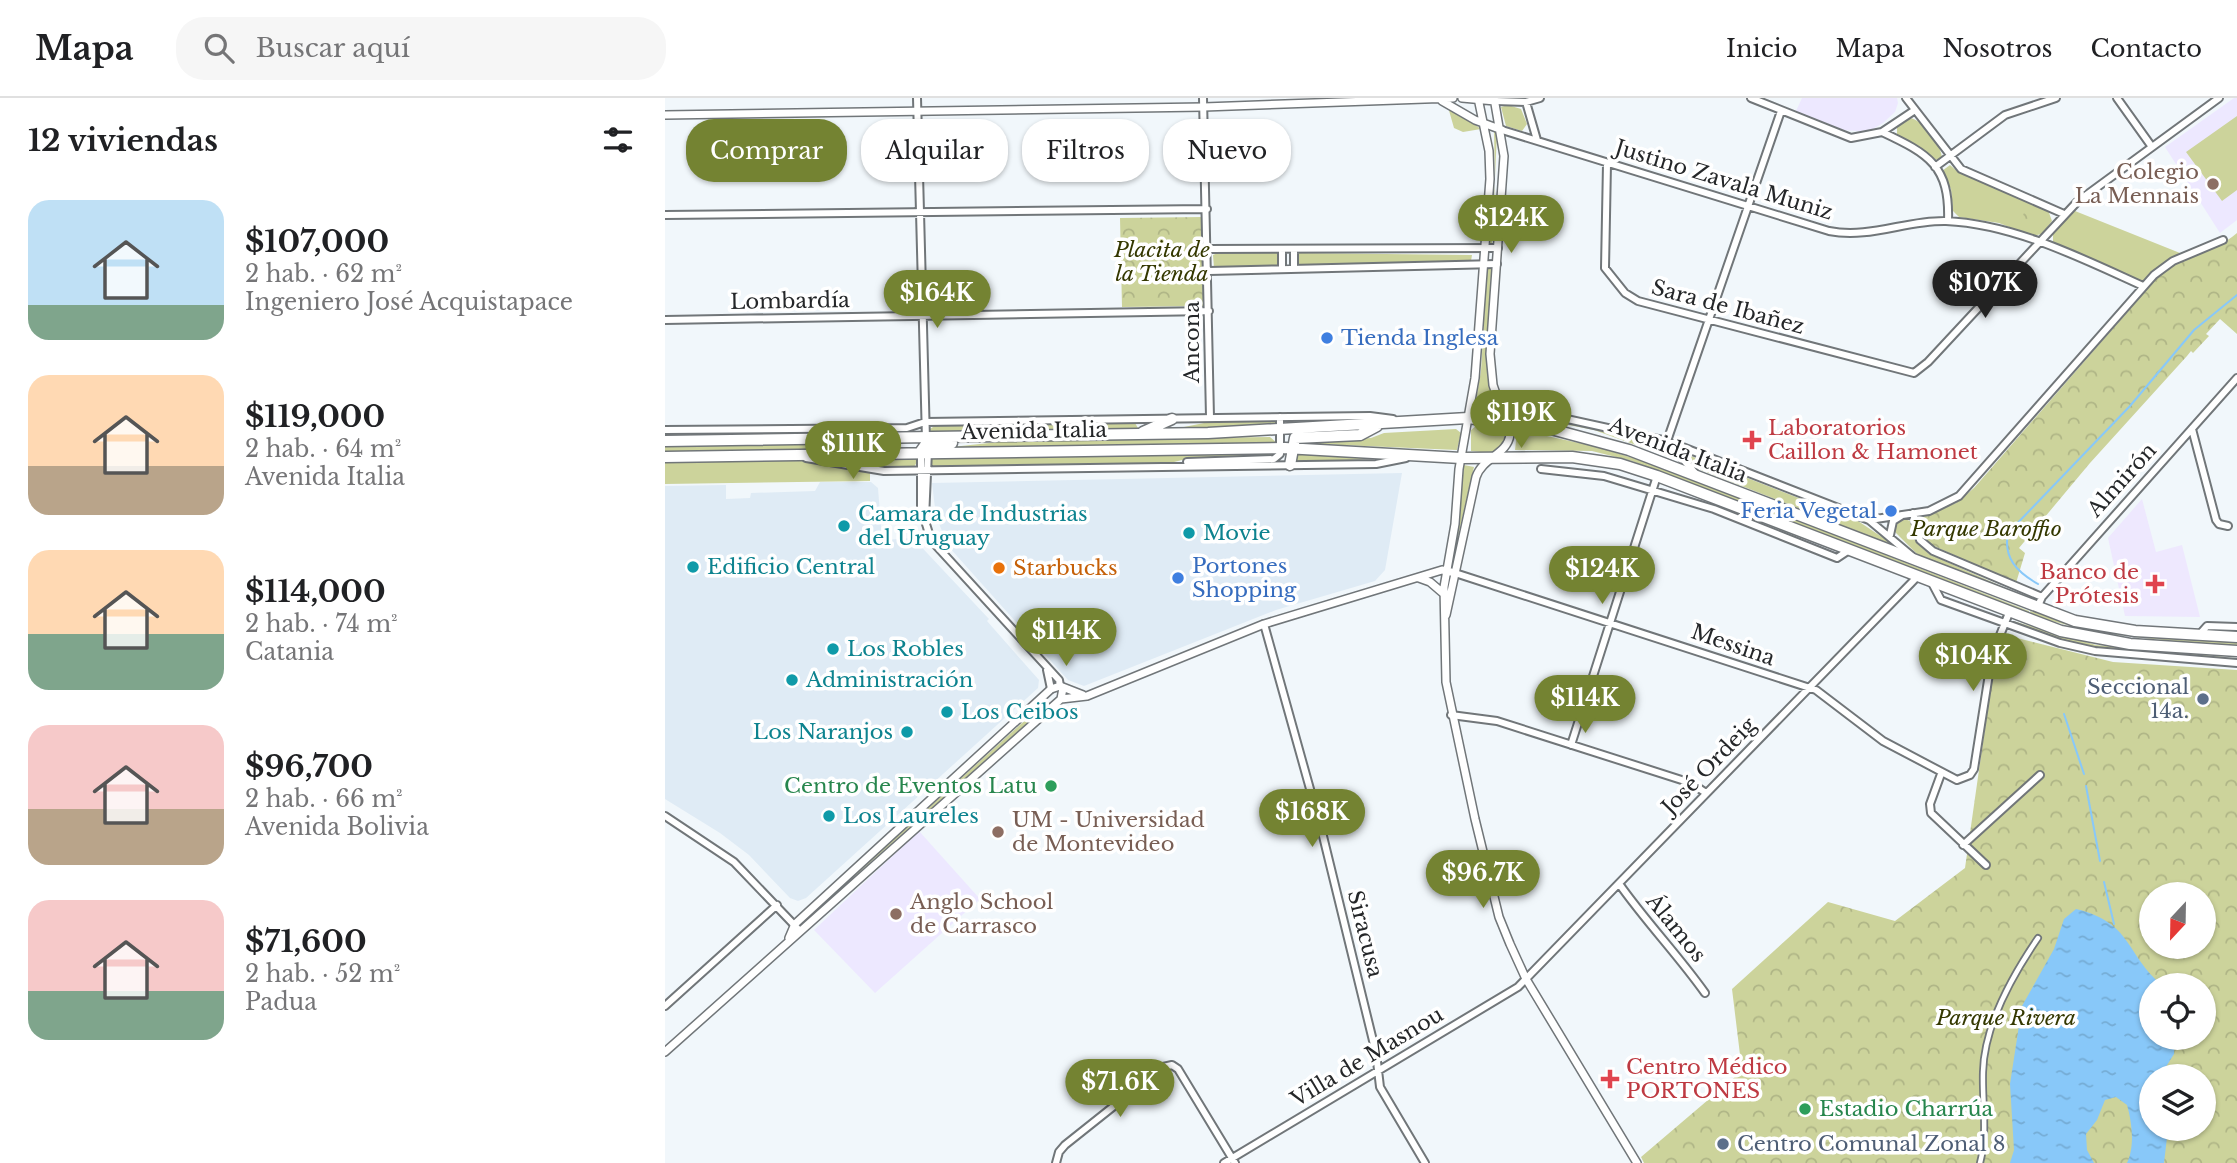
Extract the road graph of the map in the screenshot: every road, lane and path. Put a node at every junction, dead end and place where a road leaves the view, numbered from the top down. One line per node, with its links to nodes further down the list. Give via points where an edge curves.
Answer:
1 (917, 98): 15 (street)
2 (1453, 98): 12 (street)
3 (1462, 98): 10 (street)
4 (1540, 98): 14 (street)
5 (1751, 98): 17 (street)
6 (1906, 98): 16 (street)
7 (2056, 98): 24 (street, via 2005,115)
8 (2117, 98): 23 (street)
9 (2219, 98): 23 (street)
10 (1478, 99): 11 (street); 19 (street)
11 (1494, 99): 14 (street); 20 (street)
12 (1442, 100): 13 (street); 19 (street, Justino Zavala Muniz)
13 (1204, 102): 15 (street); 28 (street, Ancona)
14 (1526, 102): 22 (street)
15 (917, 110): 18 (street); 29 (street)
16 (1915, 110): 21 (street); 24 (street)
17 (1781, 111): 21 (street, via 1851,138); 27 (street)
18 (665, 115)
19 (1485, 124): 20 (street, Justino Zavala Muniz); 35 (street, via 1490,180)
20 (1502, 130): 22 (street, Justino Zavala Muniz); 36 (street)
21 (1882, 132): 26 (street, via 1918,149)
22 (1537, 141): 25 (street, Justino Zavala Muniz)
23 (2152, 147): 30 (street)
24 (1949, 156): 26 (street); 30 (street, via 1966,172)
25 (1607, 164): 27 (street, Justino Zavala Muniz); 49 (street, Sara de Ibañez, via 1604,255 1608,273 1638,301)
26 (1935, 167): 32 (street, via 1948,189)
27 (1747, 207): 32 (street, Justino Zavala Muniz, via 1843,234); 49 (street)
28 (1207, 209): 29 (street); 37 (street, Ancona)
29 (920, 213): 31 (street); 47 (street)
30 (2064, 214): 34 (street)
31 (665, 215)
32 (1948, 221): 34 (street, Justino Zavala Muniz, via 2001,228)
33 (2223, 240): 45 (street, via 2173,261)
34 (2039, 243): 45 (street, Justino Zavala Muniz); 49 (street, Sara de Ibañez, via 1914,373)
35 (1483, 248): 36 (street); 39 (street); 40 (street)
36 (1498, 248): 41 (street)
37 (1209, 249): 38 (street); 44 (street, Ancona)
38 (1282, 249): 39 (street); 42 (street)
39 (1294, 249): 43 (street)
40 (1482, 264): 41 (street); 43 (street); 54 (street)
41 (1497, 264): 51 (street, via 1490,354)
42 (1282, 269): 43 (street); 44 (street)
43 (1294, 269)
44 (1209, 271): 46 (street, Ancona)
45 (2143, 286): 82 (street, via 1968,488 1940,507)
46 (1209, 311): 47 (street, Lombardía); 53 (street, Ancona)
47 (922, 317): 48 (street, Lombardía); 57 (street)
48 (665, 320)
49 (1707, 320): 67 (street)
50 (2237, 378): 60 (street, Almirón)
51 (1500, 401): 56 (street); 67 (street, Avenida Italia)
52 (1280, 417): 53 (street, Avenida Italia); 58 (street, Avenida Italia, via 1370,416); 62 (street)
53 (1210, 418): 55 (street, Avenida Italia)
54 (1468, 418): 56 (main road, Avenida Italia); 58 (main road, Avenida Italia); 73 (street)
55 (1172, 419): 57 (street, Avenida Italia); 65 (main road)
56 (1508, 421): 74 (street, via 1508,444); 80 (main road, Avenida Italia, via 1614,444)
57 (925, 422): 63 (street, Avenida Italia, via 907,428); 68 (street)
58 (1413, 422): 59 (main road, Avenida Italia)
59 (1378, 425): 62 (main road, Avenida Italia); 69 (main road, via 1360,435 1295,438)
60 (2192, 429): 85 (street, via 2216,520); 94 (street, Almirón)
61 (665, 430): 64 (street, Avenida Italia)
62 (1280, 431): 65 (main road, Avenida Italia); 69 (street)
63 (812, 433): 64 (main road, Avenida Italia); 68 (main road, Avenida Italia)
64 (753, 434): 66 (main road, Avenida Italia)
65 (1138, 434): 68 (main road, Avenida Italia, via 1007,436)
66 (665, 441)
67 (1667, 442): 80 (street); 84 (street, Avenida Italia)
68 (925, 446): 69 (main road, Avenida Italia); 70 (main road, Avenida Italia); 78 (street)
69 (1286, 448): 71 (main road, Avenida Italia); 75 (main road); 76 (street, Avenida Italia, via 1274,459)
70 (789, 454): 72 (main road, Avenida Italia); 78 (street, Avenida Italia, via 860,469)
71 (1414, 456): 73 (main road, Avenida Italia); 75 (street, Avenida Italia, via 1376,464)
72 (665, 457)
73 (1461, 458): 74 (main road, Avenida Italia); 89 (street)
74 (1489, 458): 79 (main road, Avenida Italia, via 1572,457 1620,464); 89 (street, via 1476,477)
75 (1290, 465): 76 (street, Avenida Italia)
76 (1175, 466): 78 (street, Avenida Italia)
77 (1541, 469): 81 (street, Avenida Italia, via 1591,473)
78 (925, 470): 106 (street, via 921,508 931,540)
79 (1657, 476): 81 (street); 87 (main road, Avenida Italia)
80 (1698, 477): 88 (main road, Avenida Italia)
81 (1653, 490): 87 (street, Avenida Italia, via 1837,558); 98 (street)
82 (1913, 513): 83 (street); 94 (street, via 1920,540 1933,551)
83 (1903, 515): 84 (street); 86 (street, via 1893,521)
84 (1869, 520): 86 (street, Avenida Italia)
85 (2228, 526)
86 (1890, 535): 88 (street, Avenida Italia)
87 (1849, 550): 90 (main road, Avenida Italia)
88 (1920, 564): 95 (main road, Avenida Italia)
89 (1451, 572): 91 (street); 93 (street); 97 (street); 98 (street, Messina)
90 (1917, 577): 92 (main road, Avenida Italia); 108 (street, José Ordeig)
91 (1418, 578): 93 (street); 100 (street)
92 (1932, 583): 96 (main road, Avenida Italia); 99 (street, via 1941,600)
93 (1444, 594): 97 (street)
94 (2042, 597): 95 (street, Almirón)
95 (2037, 608): 102 (main road, Avenida Italia, via 2095,625)
96 (2009, 613): 99 (street); 104 (main road, Avenida Italia, via 2095,639)
97 (1444, 619): 112 (street)
98 (1612, 622): 108 (street, Messina); 113 (street)
99 (2004, 623): 105 (street, via 2095,651); 114 (street, via 1993,655 1974,769 1961,780)
100 (1264, 624): 110 (street); 128 (street, Siracusa, via 1322,832)
101 (2237, 627): 102 (street, Avenida Italia, via 2207,626)
102 (2199, 635): 103 (main road, Avenida Italia)
103 (2237, 637)
104 (2237, 650)
105 (2237, 663)
106 (1047, 670): 107 (street); 109 (street)
107 (1061, 687): 109 (street); 110 (street); 111 (street)
108 (1809, 688): 114 (street, Messina, via 1883,741); 116 (street, José Ordeig)
109 (1051, 689): 111 (street, via 1052,697); 122 (street)
110 (1087, 696): 111 (street)
111 (1059, 699): 122 (street)
112 (1451, 715): 113 (street, via 1497,721); 124 (street, via 1499,917)
113 (1571, 745): 116 (street, via 1691,783)
114 (1941, 774): 118 (street, via 1930,804 1933,816)
115 (2041, 775): 118 (street)
116 (1706, 793): 120 (street, José Ordeig)
117 (665, 816): 121 (street, via 734,862)
118 (1963, 845): 119 (street)
119 (1986, 865)
120 (1620, 885): 124 (street, José Ordeig); 125 (street, Álamos)
121 (777, 905): 122 (street); 126 (street)
122 (797, 927): 127 (street)
123 (2038, 939): 134 (street, via 2019,966 1989,1036 1983,1069 1985,1147)
124 (1526, 979): 128 (street, Villa de Masnou); 133 (street)
125 (1705, 993)
126 (665, 1006)
127 (665, 1052)
128 (1378, 1070): 129 (street, Villa de Masnou); 132 (street, Siracusa, via 1380,1087)
129 (1234, 1160): 130 (street, via 1172,1065 1163,1067 1059,1152); 131 (street, Villa de Masnou)
130 (1056, 1163)
131 (1224, 1163)
132 (1425, 1163)
133 (1637, 1163)
134 (1980, 1163)

